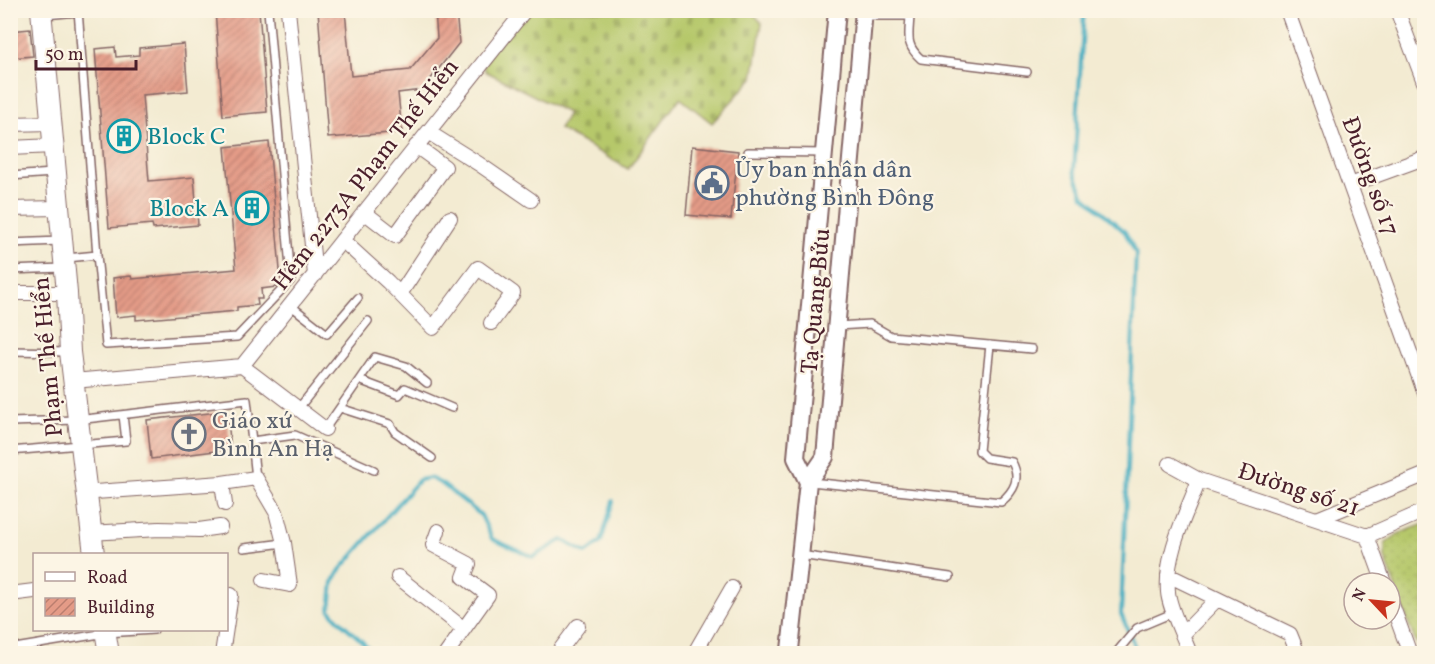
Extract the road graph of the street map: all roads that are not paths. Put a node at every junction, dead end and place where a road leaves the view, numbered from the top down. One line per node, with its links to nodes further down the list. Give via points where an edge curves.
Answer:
1 (268, 10): 32 (lane, via 291,280 237,337 106,345)
2 (288, 10): 35 (street)
3 (525, 10): 14 (street, Hẻm 2273A Phạm Thế Hiển)
4 (837, 10): 19 (street, Tạ Quang Bửu)
5 (1287, 10): 24 (street, Đường số 17)
6 (1397, 10): 11 (street)
7 (78, 11): 8 (lane); 32 (lane)
8 (41, 13): 12 (main road, Phạm Thế Hiển)
9 (864, 13): 10 (lane, via 910,16 910,47 921,59); 20 (street, Tạ Quang Bửu)
10 (1027, 72)
11 (1425, 82)
12 (52, 123): 13 (street); 15 (main road, Phạm Thế Hiển)
13 (10, 124)
14 (428, 132): 16 (street, Hẻm 2273A Phạm Thế Hiển); 25 (street)
15 (53, 146): 17 (street); 22 (main road, Phạm Thế Hiển)
16 (416, 146): 28 (street, Hẻm 2273A Phạm Thế Hiển); 28 (street, via 446,167 395,236)
17 (10, 148)
18 (748, 152): 19 (lane)
19 (824, 153): 20 (street); 69 (street, Tạ Quang Bửu, via 796,458)
20 (852, 156): 43 (street, Tạ Quang Bửu)
21 (1425, 158): 24 (street)
22 (56, 173): 23 (lane); 26 (main road, Phạm Thế Hiển)
23 (10, 176)
24 (1350, 185): 52 (street, Đường số 17)
25 (531, 200)
26 (59, 208): 27 (street); 33 (main road, Phạm Thế Hiển)
27 (10, 209)
28 (364, 212): 30 (street, Hẻm 2273A Phạm Thế Hiển)
29 (450, 218): 38 (street)
30 (342, 240): 35 (street, Hẻm 2273A Phạm Thế Hiển); 38 (street)
31 (10, 243): 33 (lane)
32 (97, 255): 33 (lane)
33 (64, 256): 34 (lane); 36 (main road, Phạm Thế Hiển)
34 (10, 270)
35 (315, 275): 40 (street, Hẻm 2273A Phạm Thế Hiển)
36 (67, 292): 37 (street); 47 (main road, Phạm Thế Hiển)
37 (10, 293)
38 (400, 294): 42 (street, via 433,328 478,268 513,293)
39 (358, 298): 40 (lane, via 327,334)
40 (291, 305): 48 (street, Hẻm 2273A Phạm Thế Hiển)
41 (368, 321): 55 (lane)
42 (491, 323)
43 (837, 326): 44 (lane, via 870,324 891,336); 69 (street, Tạ Quang Bửu, via 825,457)
44 (990, 345): 45 (lane); 69 (lane, via 979,451 986,458 1012,462 1017,471 1012,490 1001,502)
45 (1032, 349)
46 (10, 351): 47 (lane)
47 (70, 352): 50 (main road, Phạm Thế Hiển)
48 (242, 366): 50 (street); 55 (street)
49 (359, 380): 51 (lane, via 375,357 406,366); 53 (lane); 54 (lane, via 399,395 405,388)
50 (73, 381): 57 (main road, Phạm Thế Hiển)
51 (427, 383)
52 (1425, 391)
53 (340, 408): 59 (lane); 63 (lane, via 390,424)
54 (452, 408)
55 (298, 409): 59 (street)
56 (123, 415): 57 (lane); 60 (lane, via 247,400); 61 (lane, via 126,441)
57 (77, 420): 58 (lane); 61 (main road, Phạm Thế Hiển)
58 (10, 422)
59 (325, 429)
60 (252, 441): 65 (lane, via 295,435); 67 (lane)
61 (80, 446): 62 (lane); 71 (main road, Phạm Thế Hiển)
62 (10, 451)
63 (432, 458)
64 (1170, 464): 68 (street, Đường số 21)
65 (374, 471)
66 (1425, 475): 74 (street)
67 (256, 478): 70 (street); 79 (street, via 276,512)
68 (1199, 480): 74 (street, Đường số 21); 84 (street, via 1171,555)
69 (808, 482): 82 (street, Tạ Quang Bửu)
70 (222, 483): 71 (street); 72 (street)
71 (86, 494): 77 (main road, Phạm Thế Hiển)
72 (225, 504)
73 (1425, 511): 78 (street)
74 (1317, 519): 78 (street, Đường số 21)
75 (220, 527): 77 (street)
76 (438, 531): 95 (street, via 433,545 469,564 464,577 488,595)
77 (90, 533): 81 (main road, Phạm Thế Hiển)
78 (1367, 536): 83 (street, Đường số 21)
79 (284, 543): 80 (lane); 87 (street, via 290,585)
80 (244, 548)
81 (94, 553)
82 (800, 555): 86 (lane); 102 (street, Tạ Quang Bửu)
83 (1380, 571)
84 (1168, 575): 91 (street); 92 (street, via 1168,594)
85 (398, 577): 95 (street)
86 (950, 577)
87 (264, 580)
88 (732, 588): 107 (street)
89 (33, 591): 90 (street)
90 (10, 594)
91 (1217, 599): 99 (street); 109 (street, via 1290,634)
92 (1175, 612): 99 (street); 101 (lane, via 1137,628)
93 (578, 626): 106 (street)
94 (10, 627): 100 (lane)
95 (464, 629): 105 (street)
96 (106, 631): 100 (lane); 103 (main road)
97 (226, 631): 104 (street)
98 (1402, 631): 110 (street)
99 (1183, 634): 108 (street)
100 (15, 651)
101 (1117, 651)
102 (791, 652)
103 (109, 654)
104 (222, 654)
105 (446, 654)
106 (557, 654)
107 (694, 654)
108 (1190, 654)
109 (1298, 654)
110 (1410, 654)

